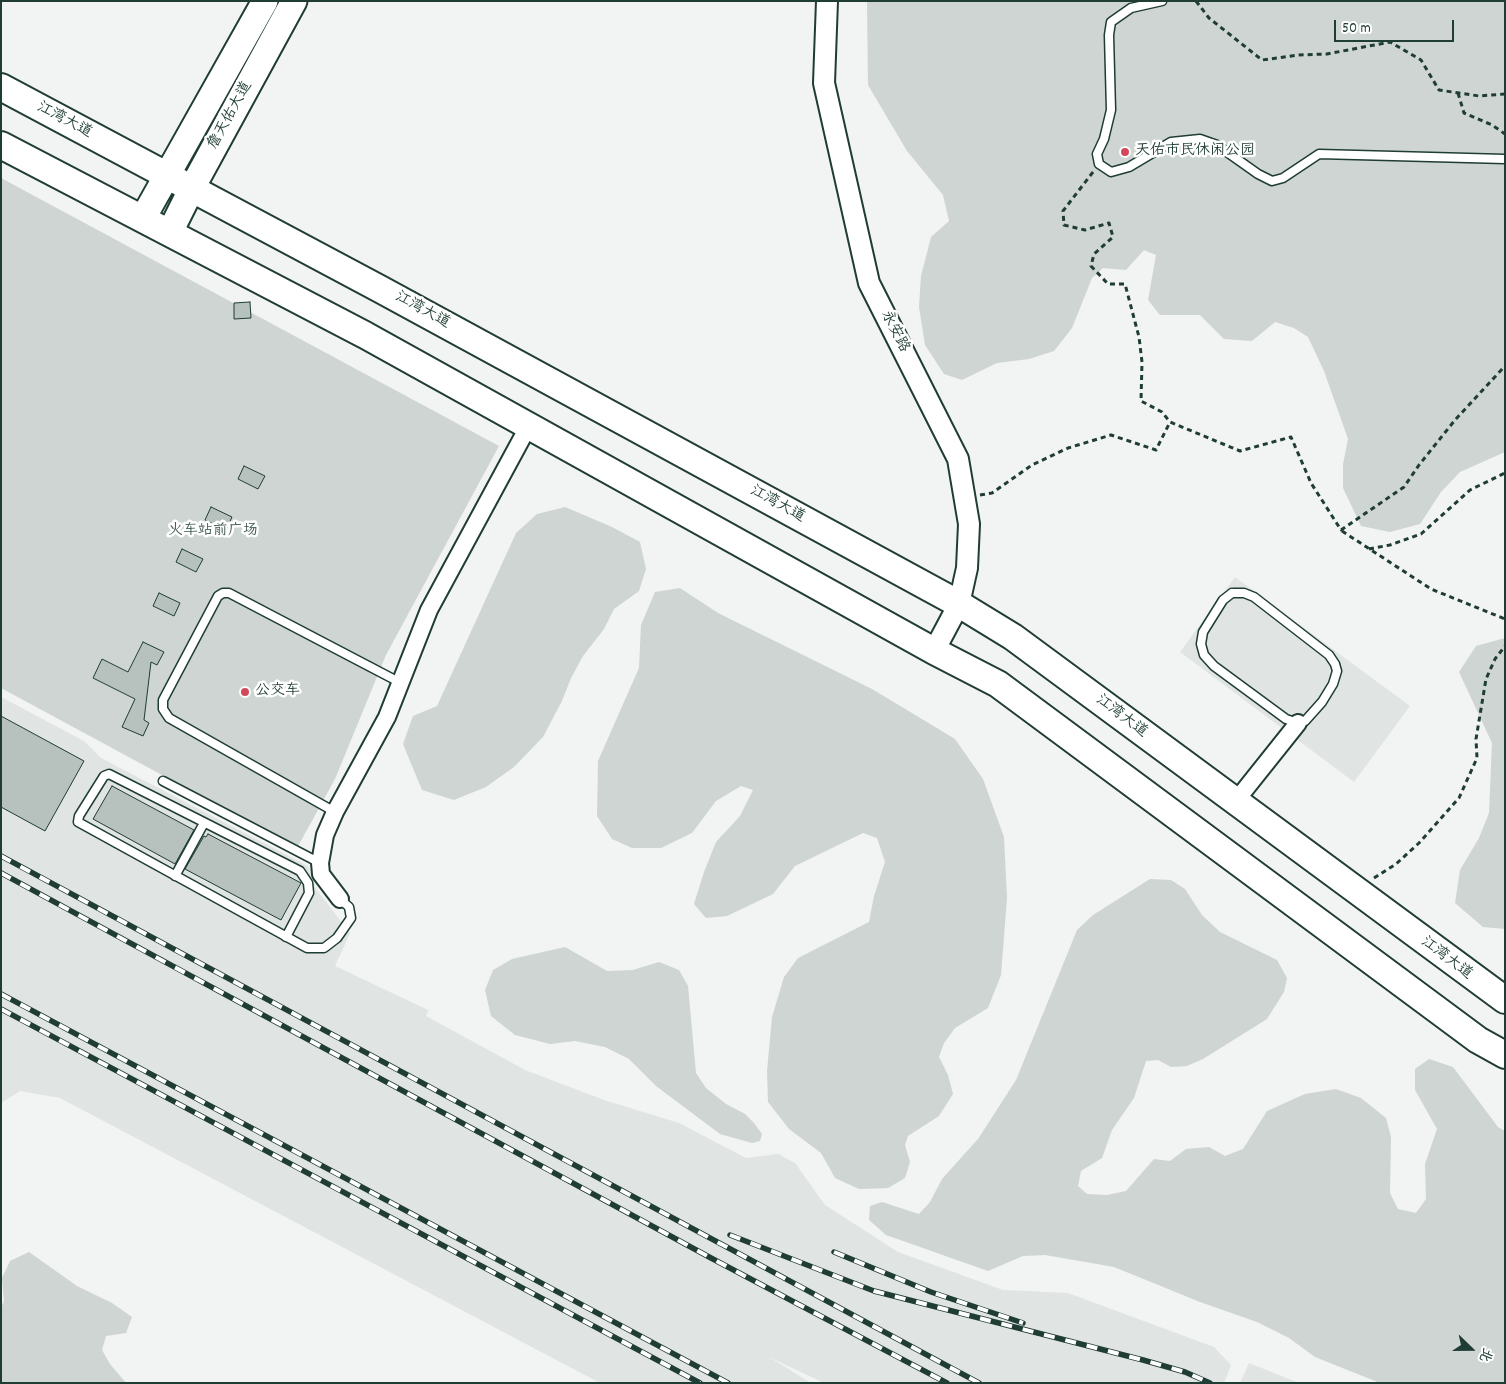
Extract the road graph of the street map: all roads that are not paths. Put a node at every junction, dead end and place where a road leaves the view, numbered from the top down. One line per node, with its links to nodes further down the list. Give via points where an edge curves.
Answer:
1 (265, 1): 8 (main road, 詹天佑大道)
2 (294, 1): 9 (main road, 詹天佑大道)
3 (827, 1): 13 (street, 永安路, via 824,83 869,283 958,459 969,524 967,568)
4 (1162, 1): 7 (lane, via 1131,8 1111,22 1111,110 1097,154 1099,164 1111,172 1129,167 1171,142 1200,139 1217,145 1272,181 1283,178 1318,154)
5 (1, 87): 8 (highway, 江湾大道)
6 (1, 145): 10 (highway)
7 (1505, 159)
8 (168, 174): 9 (highway, 江湾大道); 10 (main road, 詹天佑大道)
9 (192, 188): 11 (main road, 詹天佑大道); 13 (highway, 江湾大道)
10 (144, 218): 11 (highway)
11 (170, 232): 12 (highway, via 365,335)
12 (528, 427): 14 (highway); 15 (street, via 429,610)
13 (959, 604): 14 (street, 永安路); 18 (highway, 江湾大道, via 1013,637)
14 (934, 651): 26 (highway, via 998,684 1478,1040)
15 (401, 683): 19 (street, via 387,717); 19 (lane, via 229,593 223,593 218,596 163,700 163,709 169,718)
16 (1298, 723): 16 (lane, via 1305,721 1334,684 1335,664 1329,655 1254,597 1232,593 1223,600 1203,632 1201,644 1204,655 1214,666 1286,719); 18 (street)
17 (162, 781): 21 (lane)
18 (1235, 802): 25 (highway, 江湾大道)
19 (335, 812): 21 (street, via 325,835)
20 (204, 822): 22 (lane); 22 (lane, via 109,774 104,776 78,816 78,822); 24 (lane, via 300,871 308,883 309,893)
21 (320, 863): 23 (street, via 321,874)
22 (175, 876): 24 (lane)
23 (340, 899): 24 (lane, via 349,907 351,918 338,938 324,948 306,948)
24 (286, 937)
25 (1505, 1000)
26 (1505, 1055)

